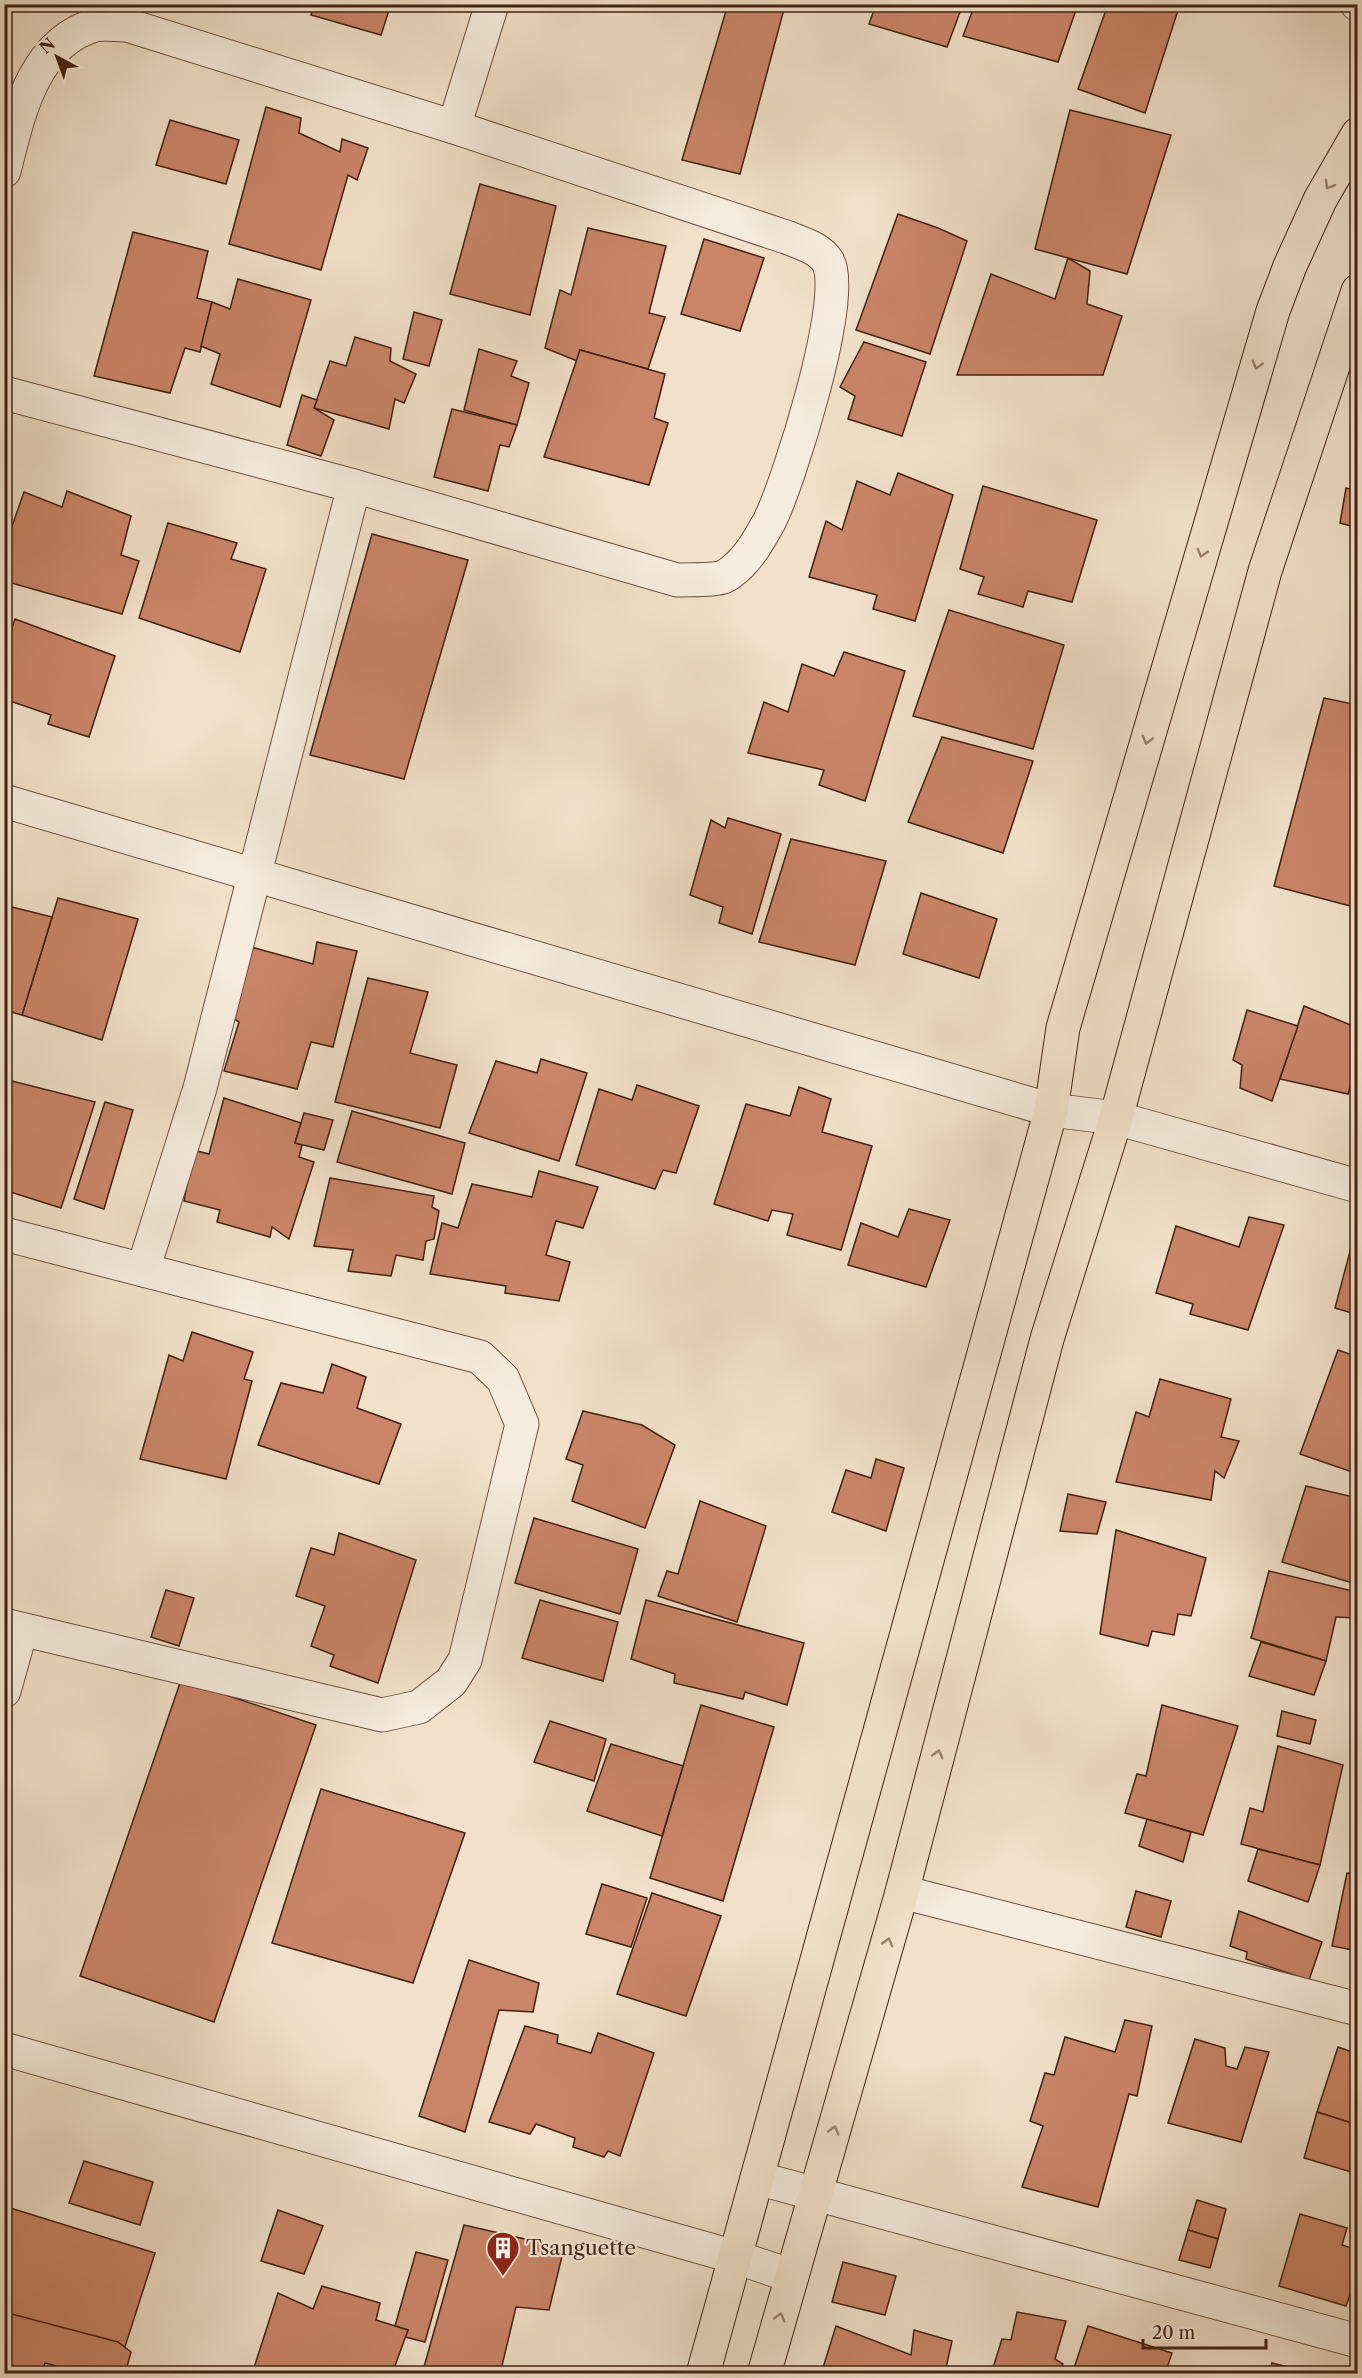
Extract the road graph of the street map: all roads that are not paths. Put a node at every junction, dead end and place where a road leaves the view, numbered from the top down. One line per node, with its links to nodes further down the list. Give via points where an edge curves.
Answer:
1 (492, 4): 2 (street)
2 (454, 127): 4 (street, via 127,25 96,25 68,38 43,62 18,115); 7 (street, via 814,248 829,263 832,281 830,317 820,366 770,521 744,561 723,577 677,580)
3 (1358, 134): 10 (main road, one-way to 10, via 1320,200 1273,311 1063,1028)
4 (4, 171)
5 (1358, 291): 11 (main road, via 1265,571)
6 (4, 393): 7 (street)
7 (354, 486): 9 (street)
8 (4, 801): 9 (street)
9 (256, 874): 10 (street); 14 (street, via 200,1088)
10 (1051, 1110): 11 (street); 20 (main road)
11 (1116, 1118): 12 (street); 17 (main road, one-way to 11, via 1047,1339)
12 (1358, 1186)
13 (4, 1234): 14 (street)
14 (143, 1270): 15 (street, via 480,1357 504,1379 522,1425 465,1660 451,1682 419,1707 382,1714)
15 (13, 1627): 16 (street)
16 (4, 1691)
17 (902, 1892): 18 (street); 21 (main road, one-way to 17)
18 (1358, 2009)
19 (4, 2049): 22 (street)
20 (758, 2178): 21 (street); 22 (main road)
21 (815, 2194): 23 (main road); 24 (street)
22 (735, 2257): 23 (street); 25 (main road)
23 (792, 2276): 26 (main road, one-way to 23)
24 (1358, 2341)
25 (704, 2373)
26 (764, 2373)

